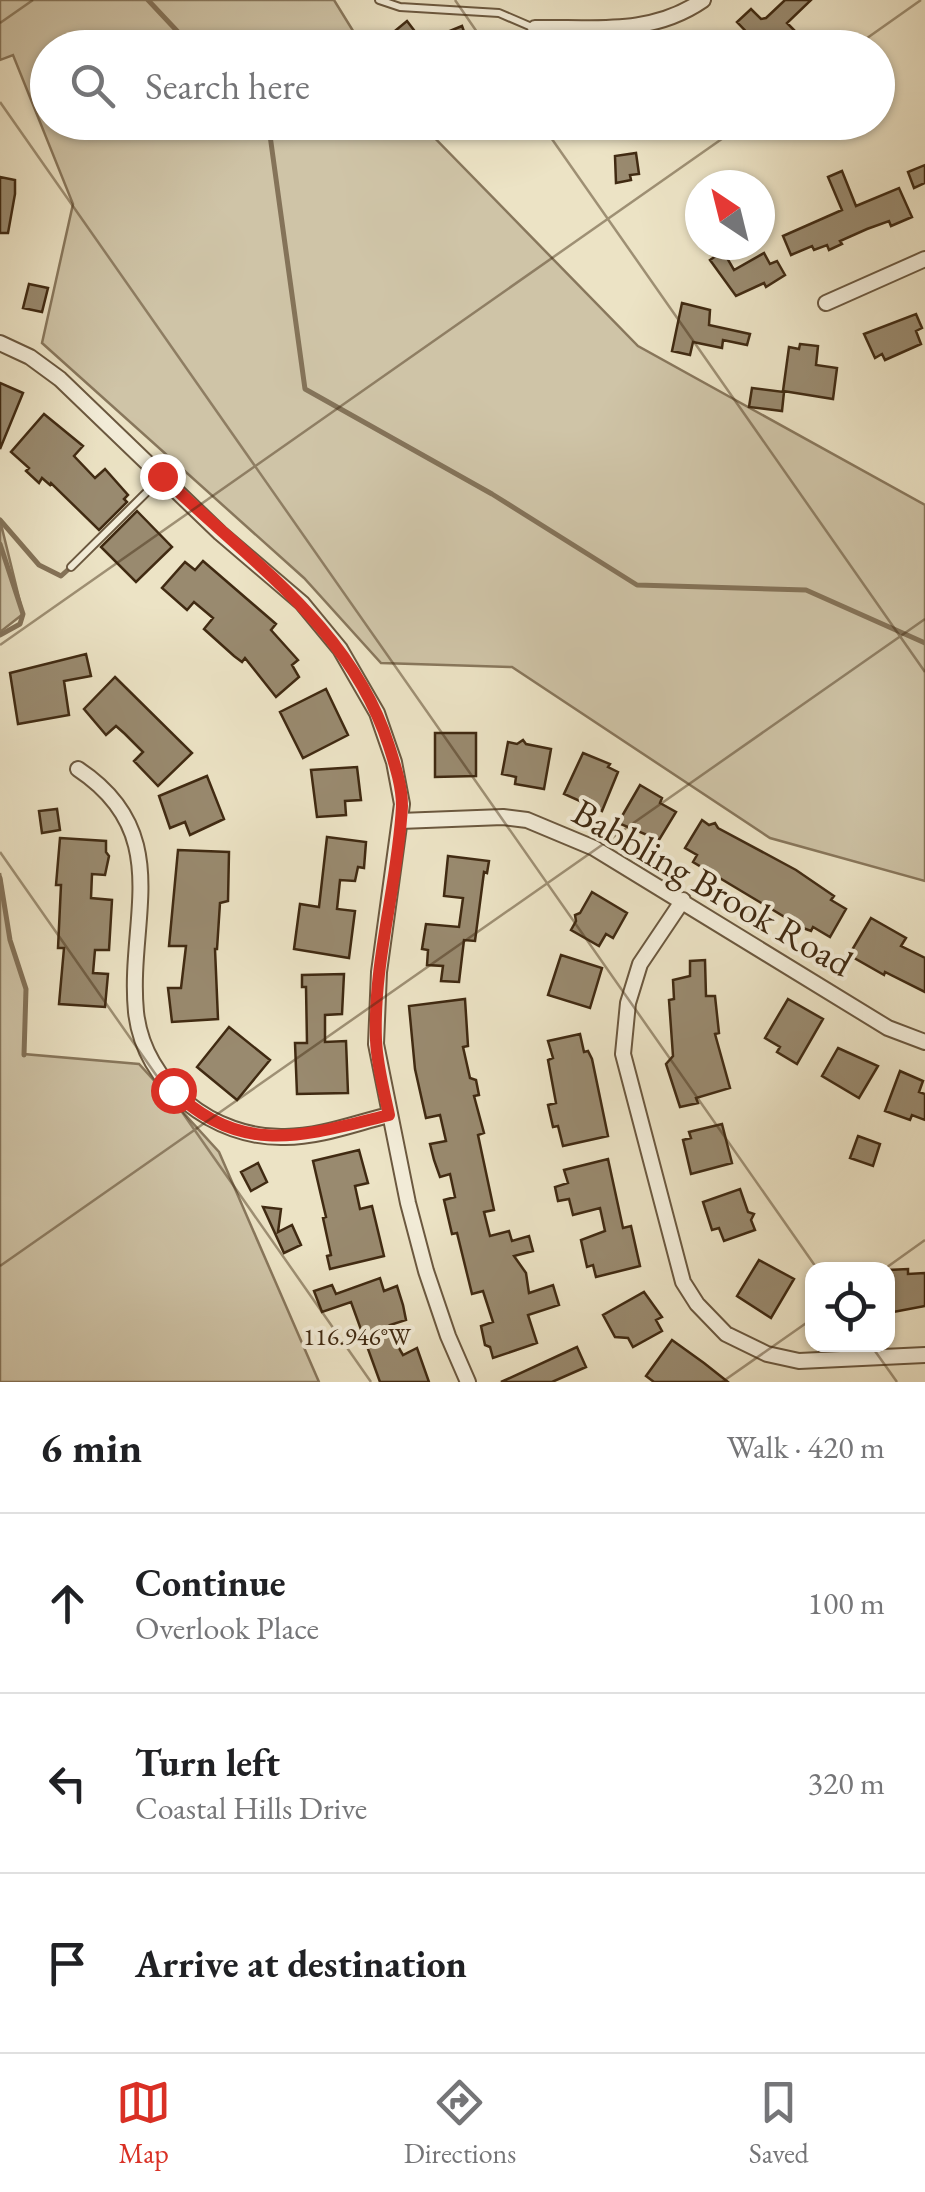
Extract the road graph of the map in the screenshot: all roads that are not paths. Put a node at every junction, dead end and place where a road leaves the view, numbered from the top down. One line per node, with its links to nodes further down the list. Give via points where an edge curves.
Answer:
1 (379, 0): 3 (lane, via 500,13)
2 (702, 0): 3 (street, via 632,28)
3 (535, 28)
4 (925, 259): 5 (street)
5 (826, 303)
6 (0, 342): 7 (street, via 60,379)
7 (162, 476): 8 (lane); 10 (street, via 302,604 340,649 386,737 400,788)
8 (71, 566)
9 (78, 769): 13 (street, via 113,798 135,838 142,878 136,1015 153,1062 173,1090 216,1122 268,1137 306,1136)
10 (400, 822): 11 (street, Babbling Brook Road, via 527,820 594,848); 13 (street, via 376,1018)
11 (683, 900): 12 (street, Babbling Brook Road, via 888,1028); 14 (street, via 640,964 623,1054 683,1282 726,1334 767,1354 800,1361)
12 (925, 1042)
13 (389, 1115): 15 (street, via 428,1280)
14 (925, 1355)
15 (468, 1382)

